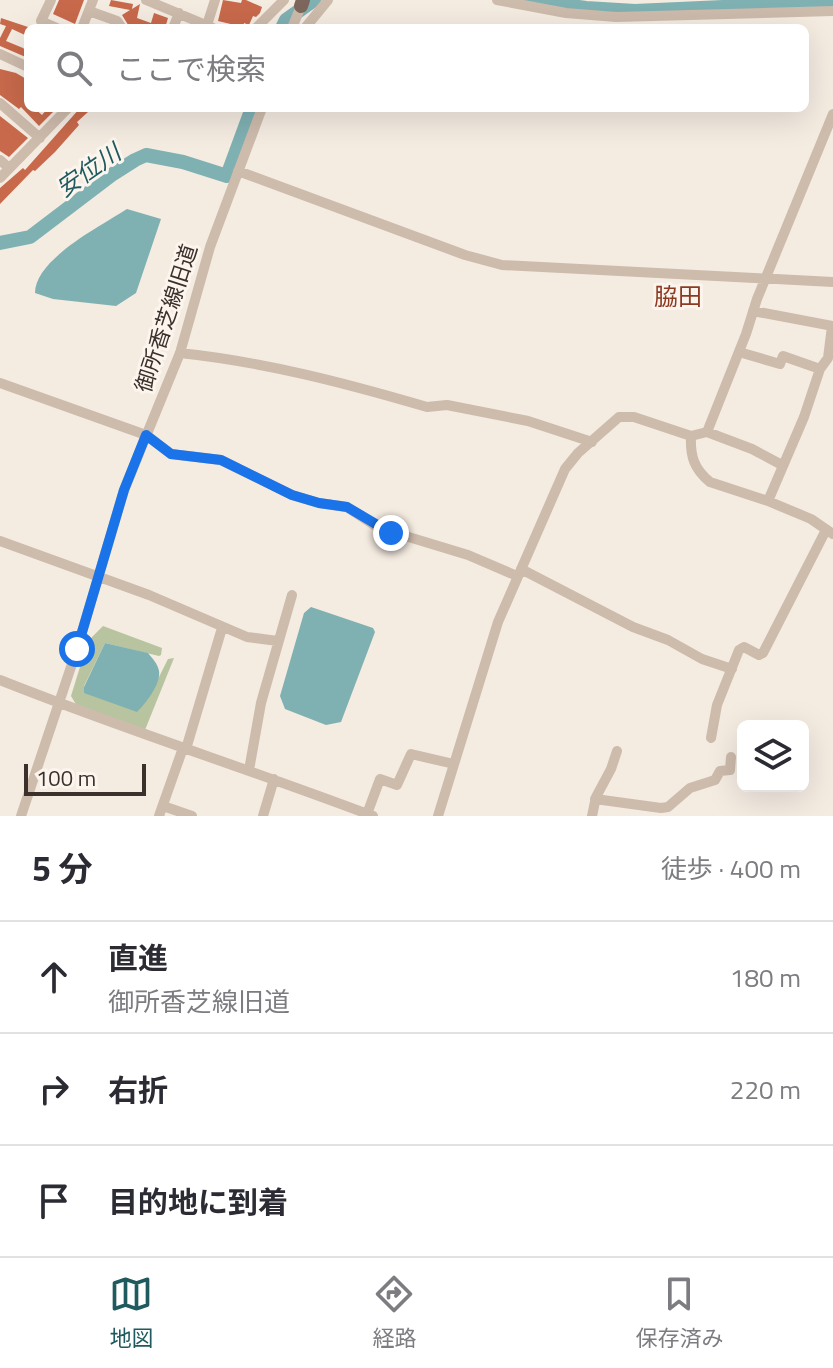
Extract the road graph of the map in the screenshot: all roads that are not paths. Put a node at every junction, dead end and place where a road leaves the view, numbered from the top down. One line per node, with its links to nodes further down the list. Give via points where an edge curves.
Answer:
1 (51, 0): 11 (street, via 41,21)
2 (146, 0): 9 (street)
3 (215, 0): 15 (street)
4 (284, 0): 16 (street)
5 (328, 0): 8 (street)
6 (497, 0): 10 (street, via 616,17)
7 (91, 5): 12 (street); 13 (street)
8 (309, 5): 17 (street)
9 (177, 8): 14 (street)
10 (833, 11)
11 (48, 24)
12 (84, 24)
13 (119, 24)
14 (205, 24)
15 (211, 24)
16 (260, 24)
17 (295, 24)
18 (0, 54): 19 (street)
19 (24, 65)
20 (0, 103): 24 (street)
21 (64, 112): 24 (street)
22 (260, 112): 27 (street, 御所香芝線旧道)
23 (833, 114): 29 (street)
24 (40, 138): 26 (street)
25 (0, 160): 26 (street)
26 (9, 168): 28 (street)
27 (238, 171): 29 (street, via 502,265); 34 (street, 御所香芝線旧道)
28 (0, 178)
29 (766, 277): 30 (street); 31 (street)
30 (833, 282)
31 (753, 311): 32 (street); 33 (street)
32 (833, 326): 35 (street, via 828,358)
33 (739, 352): 35 (street, via 780,364 783,356); 37 (street)
34 (180, 353): 38 (street, 御所香芝線旧道); 40 (street, via 275,367 427,407 447,405 528,421)
35 (820, 369): 41 (street)
36 (0, 383): 38 (street)
37 (707, 432): 39 (street); 41 (street)
38 (146, 435): 45 (street, via 171,454 221,460 292,495 347,507 379,528); 46 (street, 御所香芝線旧道)
39 (691, 436): 40 (street, via 626,416); 42 (street, via 692,458 702,476)
40 (592, 442): 45 (street, via 565,469)
41 (782, 465): 42 (street)
42 (768, 501): 43 (street)
43 (830, 532): 50 (street, via 763,653 744,647)
44 (0, 541): 46 (street)
45 (519, 573): 50 (street); 57 (street)
46 (98, 576): 48 (street); 52 (street, 御所香芝線旧道)
47 (292, 595): 49 (street)
48 (222, 628): 49 (street); 54 (street)
49 (278, 641): 58 (street)
50 (732, 669): 53 (street)
51 (0, 680): 52 (street)
52 (58, 705): 54 (street); 63 (street, 御所香芝線旧道)
53 (711, 738)
54 (185, 748): 58 (street); 61 (street)
55 (617, 751): 60 (street)
56 (731, 757): 60 (street, via 730,770 684,791 668,807)
57 (454, 764): 62 (street, via 411,754 397,785 380,779); 66 (street)
58 (249, 770): 59 (street)
59 (274, 779): 62 (street); 65 (street)
60 (595, 799): 67 (street)
61 (161, 811): 64 (street)
62 (366, 814)
63 (21, 816)
64 (192, 816)
65 (263, 816)
66 (438, 816)
67 (592, 816)

